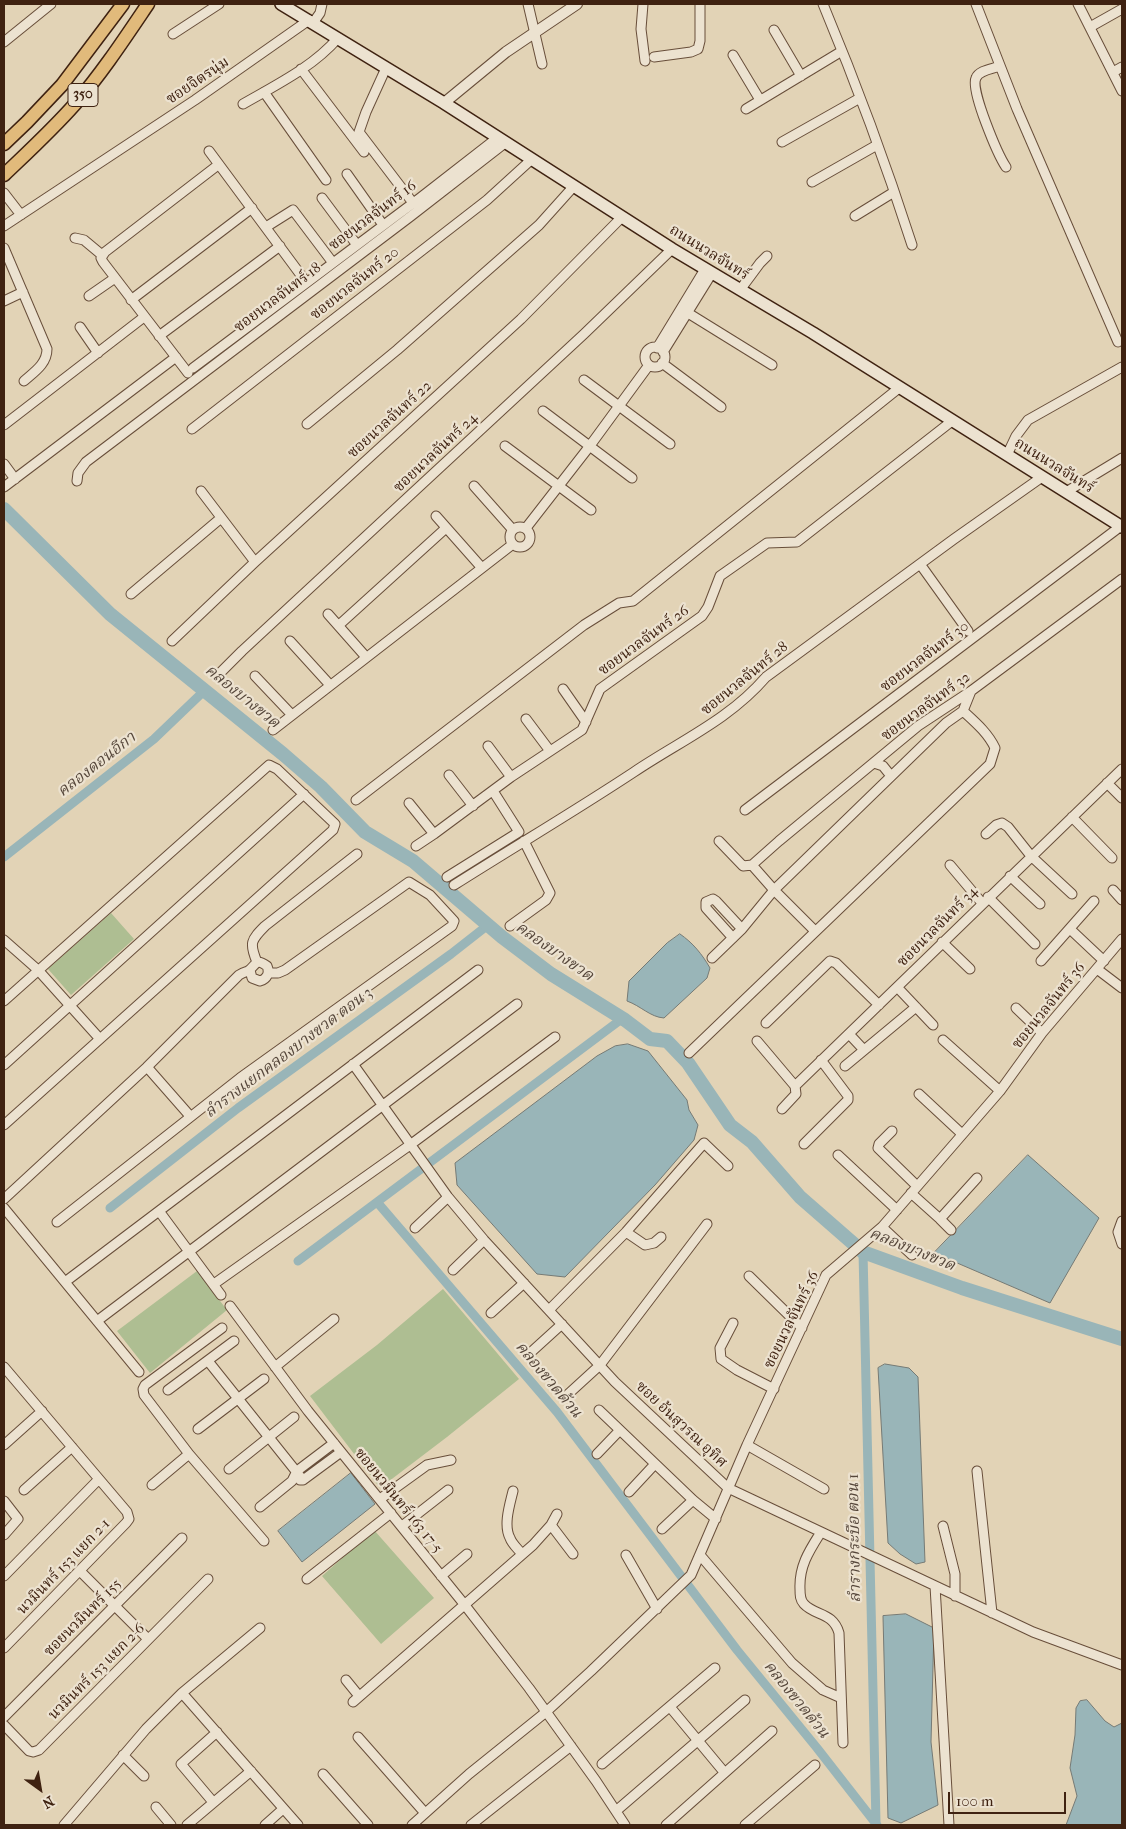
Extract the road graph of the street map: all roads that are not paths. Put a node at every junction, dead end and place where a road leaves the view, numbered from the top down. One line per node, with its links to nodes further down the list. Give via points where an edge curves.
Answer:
1 (51, 4): 21 (street)
2 (123, 4): 42 (main road, 350, via 62,85)
3 (148, 4): 50 (main road, 350, via 118,50 76,104)
4 (219, 4): 19 (street)
5 (281, 4): 15 (main road, ถนนนวลจันทร์)
6 (322, 4): 15 (street, via 320,13)
7 (528, 4): 18 (street)
8 (577, 4): 18 (street)
9 (643, 4): 25 (street, via 641,29)
10 (700, 4): 24 (street, via 698,49)
11 (823, 4): 22 (street)
12 (976, 4): 27 (street)
13 (1078, 4): 16 (street)
14 (1122, 9): 16 (street)
15 (311, 22): 20 (main road, ถนนนวลจันทร์); 59 (street, ซอยจิตรนุ่ม)
16 (1090, 27): 31 (street)
17 (774, 30): 32 (street)
18 (533, 32): 26 (street); 37 (street)
19 (174, 34)
20 (338, 38): 29 (main road, ถนนนวลจันทร์); 30 (street)
21 (4, 42)
22 (842, 51): 32 (street); 35 (street)
23 (733, 55): 36 (street)
24 (654, 56)
25 (645, 61)
26 (542, 64)
27 (1000, 66): 48 (street, via 978,75 975,84 984,118); 87 (street)
28 (1122, 67): 31 (street)
29 (386, 68): 37 (main road, ถนนนวลจันทร์); 57 (street, via 359,132)
30 (301, 69): 34 (street); 45 (street)
31 (1113, 72): 33 (street)
32 (801, 76): 36 (street)
33 (1122, 91)
34 (264, 92): 38 (street); 51 (street)
35 (860, 98): 41 (street); 43 (street)
36 (760, 100): 39 (street)
37 (444, 103): 40 (main road, ถนนนวลจันทร์)
38 (243, 104)
39 (746, 109)
40 (501, 141): 46 (main road, ถนนนวลจันทร์); 62 (street, ซอยนวลจันทร์ 16); 84 (street, ซอยนวลจันทร์ 18, via 411,216)
41 (782, 142)
42 (4, 144)
43 (877, 145): 52 (street); 54 (street)
44 (209, 151): 47 (street)
45 (364, 152)
46 (532, 159): 53 (main road, ถนนนวลจันทร์); 104 (street, ซอยนวลจันทร์ 20, via 487,200)
47 (218, 165): 58 (street); 71 (street)
48 (1006, 167)
49 (347, 174): 62 (street)
50 (4, 175)
51 (326, 180)
52 (812, 182)
53 (574, 186): 60 (main road, ถนนนวลจันทร์); 102 (street, via 540,225)
54 (894, 192): 61 (street); 66 (street)
55 (4, 193): 59 (street)
56 (322, 198): 68 (street)
57 (410, 199)
58 (252, 208): 64 (street); 81 (street)
59 (21, 215): 63 (street, ซอยจิตรนุ่ม)
60 (622, 216): 70 (main road, ถนนนวลจันทร์); 128 (street, ซอยนวลจันทร์ 22, via 521,319)
61 (855, 216)
62 (383, 225): 68 (street, ซอยนวลจันทร์ 16)
63 (4, 226)
64 (266, 227): 67 (street); 73 (street, via 293,210)
65 (75, 238): 71 (street, via 84,240)
66 (912, 245)
67 (280, 246): 76 (street); 86 (street)
68 (357, 246): 73 (street, ซอยนวลจันทร์ 16)
69 (4, 248): 78 (street)
70 (672, 249): 74 (main road, ถนนนวลจันทร์); 139 (street, ซอยนวลจันทร์ 24)
71 (102, 255): 75 (street, via 103,262)
72 (768, 256): 77 (street)
73 (334, 263): 76 (street, ซอยนวลจันทร์ 16)
74 (708, 271): 77 (main road, ถนนนวลจันทร์); 82 (street); 88 (street)
75 (115, 278): 79 (street); 81 (street)
76 (306, 282): 84 (street, ซอยนวลจันทร์ 16)
77 (740, 290): 97 (main road, ถนนนวลจันทร์)
78 (23, 292): 80 (street); 96 (street, via 48,357)
79 (89, 296)
80 (4, 300)
81 (131, 300): 83 (street)
82 (688, 313): 88 (street); 93 (street)
83 (144, 317): 86 (street); 89 (street)
84 (265, 319): 90 (street, ซอยนวลจันทร์ 16, via 190,370); 114 (street, ซอยนวลจันทร์ 18, via 86,462 78,473)
85 (80, 327): 89 (street)
86 (160, 336): 90 (street)
87 (1118, 342)
88 (660, 350): 91 (street, via 664,357); 92 (street, via 651,348 646,352)
89 (98, 353): 103 (street)
90 (176, 357): 112 (street)
91 (662, 363): 92 (street, via 657,367); 99 (street)
92 (649, 365): 98 (street)
93 (772, 365)
94 (1122, 367): 108 (street, via 1028,420)
95 (584, 380): 98 (street)
96 (24, 381)
97 (899, 388): 101 (main road, ถนนนวลจันทร์); 160 (street, via 633,601 619,604 584,625)
98 (619, 405): 105 (street); 107 (street)
99 (721, 407)
100 (543, 411): 107 (street)
101 (952, 421): 108 (main road, ถนนนวลจันทร์); 147 (street, ซอยนวลจันทร์ 26, via 797,542 767,543 720,576 702,616 600,689)
102 (307, 424)
103 (4, 425)
104 (192, 429)
105 (670, 444)
106 (505, 446): 116 (street)
107 (590, 447): 113 (street); 116 (street)
108 (1007, 455): 111 (main road, ถนนนวลจันทร์)
109 (1122, 458): 119 (street)
110 (4, 464): 112 (street)
111 (1042, 477): 119 (main road, ถนนนวลจันทร์); 129 (street, ซอยนวลจันทร์ 28)
112 (15, 478): 117 (street)
113 (632, 478)
114 (77, 481)
115 (474, 486): 126 (street)
116 (558, 486): 120 (street); 125 (street)
117 (4, 487)
118 (201, 491): 122 (street)
119 (1066, 492): 123 (main road, ถนนนวลจันทร์)
120 (591, 510)
121 (436, 516): 124 (street)
122 (221, 518): 128 (street); 132 (street)
123 (1121, 527): 163 (street, ซอยนวลจันทร์ 30)
124 (446, 528): 130 (street); 134 (street)
125 (526, 528): 126 (street); 127 (street, via 531,537 528,544 522,547)
126 (513, 530): 127 (street, via 510,536)
127 (512, 544): 130 (street)
128 (255, 562): 136 (street, ซอยนวลจันทร์ 22)
129 (920, 564): 135 (street); 167 (street, ซอยนวลจันทร์ 28, via 766,677 750,695 711,724)
130 (482, 568): 138 (street)
131 (1122, 579): 143 (street, ซอยนวลจันทร์ 32)
132 (131, 594)
133 (328, 614): 134 (street)
134 (339, 626): 138 (street)
135 (968, 631)
136 (172, 641)
137 (290, 642): 141 (street)
138 (366, 657): 141 (street)
139 (217, 676)
140 (256, 676): 145 (street)
141 (330, 685): 145 (street)
142 (563, 689): 147 (street)
143 (971, 691): 144 (street); 151 (street, ซอยนวลจันทร์ 32, via 918,726)
144 (963, 711): 154 (street); 188 (street, via 993,744 995,748 990,764)
145 (292, 715): 148 (street)
146 (526, 719): 150 (street)
147 (586, 722): 150 (street, ซอยนวลจันทร์ 26, via 582,730)
148 (273, 730)
149 (488, 746): 155 (street)
150 (550, 751): 155 (street, ซอยนวลจันทร์ 26)
151 (874, 763): 154 (street, via 883,766); 173 (street, ซอยนวลจันทร์ 32)
152 (1122, 769): 156 (street, ซอยนวลจันทร์ 34)
153 (448, 775): 162 (street)
154 (891, 776): 178 (street)
155 (511, 777): 157 (street, ซอยนวลจันทร์ 26)
156 (1107, 783): 159 (street); 164 (street, ซอยนวลจันทร์ 34)
157 (493, 791): 162 (street, ซอยนวลจันทร์ 26); 176 (street, via 519,832)
158 (304, 794): 200 (street, via 277,769 269,765 264,768); 208 (street); 217 (street, via 335,824 335,828)
159 (1122, 798)
160 (356, 800)
161 (408, 803): 165 (street)
162 (474, 806): 165 (street, ซอยนวลจันทร์ 26)
163 (745, 810)
164 (1072, 817): 171 (street, ซอยนวลจันทร์ 34); 172 (street)
165 (434, 834): 169 (street, ซอยนวลจันทร์ 26)
166 (986, 834): 171 (street, via 1002,823)
167 (524, 841): 177 (street, ซอยนวลจันทร์ 28); 185 (street, via 550,893 546,900)
168 (719, 841): 173 (street, via 743,866)
169 (416, 846)
170 (357, 854): 197 (street, via 256,935 251,949)
171 (1031, 856): 175 (street, ซอยนวลจันทร์ 34); 180 (street)
172 (1112, 858)
173 (752, 865): 178 (street)
174 (950, 865): 181 (street)
175 (1010, 876): 181 (street, ซอยนวลจันทร์ 34); 184 (street)
176 (447, 877)
177 (454, 885)
178 (774, 890): 186 (street); 188 (street)
179 (1113, 890): 182 (street)
180 (1072, 894)
181 (985, 900): 192 (street, ซอยนวลจันทร์ 34); 193 (street)
182 (1122, 900)
183 (1094, 902): 187 (street)
184 (1040, 904)
185 (510, 926)
186 (742, 929): 189 (street); 189 (street, via 716,901 706,902 706,908)
187 (1070, 929): 195 (street); 196 (street)
188 (815, 931): 221 (street)
189 (734, 938): 194 (street)
190 (1122, 940): 196 (street, ซอยนวลจันทร์ 36)
191 (4, 941): 200 (street)
192 (942, 942): 198 (street); 204 (street, ซอยนวลจันทร์ 34)
193 (1035, 944)
194 (712, 958)
195 (1041, 961)
196 (1104, 961): 199 (street, ซอยนวลจันทร์ 36)
197 (257, 962): 201 (street); 203 (street, via 264,964)
198 (970, 969)
199 (1097, 969): 205 (street); 215 (street, ซอยนวลจันทร์ 36)
200 (38, 970): 206 (street); 208 (street)
201 (250, 970): 203 (street, via 252,978 260,981); 226 (street, via 240,974)
202 (478, 970): 223 (street)
203 (268, 973): 232 (street, via 278,974 285,970 409,882 430,895 454,921 452,926)
204 (897, 987): 209 (street, ซอยนวลจันทร์ 34); 210 (street)
205 (1122, 988)
206 (4, 1001)
207 (517, 1004): 230 (street)
208 (70, 1005): 217 (street); 224 (street)
209 (879, 1005): 212 (street, via 836,963 830,961); 214 (street, ซอยนวลจันทร์ 34)
210 (916, 1008): 213 (street); 220 (street)
211 (1016, 1008): 215 (street)
212 (766, 1023)
213 (933, 1025)
214 (849, 1034): 220 (street); 222 (street, ซอยนวลจันทร์ 34)
215 (1042, 1034): 228 (street, ซอยนวลจันทร์ 36)
216 (555, 1037): 237 (street)
217 (100, 1039): 233 (street)
218 (943, 1040): 228 (street)
219 (757, 1041): 227 (street)
220 (864, 1050): 225 (street)
221 (689, 1053)
222 (821, 1060): 227 (street, ซอยนวลจันทร์ 34); 236 (street, via 848,1100)
223 (352, 1064): 230 (street, ซอย อ้นสุวรณ อุทิศ); 246 (street)
224 (4, 1065)
225 (845, 1066)
226 (147, 1067): 232 (street); 243 (street)
227 (794, 1086): 231 (street, ซอยนวลจันทร์ 34, via 796,1094)
228 (1000, 1091): 235 (street, ซอยนวลจันทร์ 36)
229 (919, 1094): 235 (street)
230 (382, 1105): 237 (street, ซอย อ้นสุวรณ อุทิศ); 258 (street)
231 (782, 1109)
232 (190, 1116): 248 (street)
233 (4, 1125)
234 (892, 1130): 241 (street, via 878,1148)
235 (962, 1134): 241 (street, ซอยนวลจันทร์ 36)
236 (804, 1144)
237 (410, 1145): 242 (street, ซอย อ้นสุวรณ อุทิศ); 264 (street)
238 (838, 1155): 245 (street)
239 (728, 1166): 254 (street, via 704,1144)
240 (976, 1178): 247 (street)
241 (914, 1190): 245 (street, ซอยนวลจันทร์ 36); 247 (street)
242 (448, 1197): 252 (street); 256 (street, ซอย อ้นสุวรณ อุทิศ)
243 (4, 1199)
244 (4, 1208): 262 (street)
245 (897, 1210): 251 (street, ซอยนวลจันทร์ 36)
246 (159, 1211): 258 (street); 262 (street)
247 (940, 1219): 253 (street)
248 (57, 1222)
249 (1122, 1222): 257 (street, via 1118,1232)
250 (708, 1224): 278 (street)
251 (882, 1227): 259 (street); 274 (street, ซอยนวลจันทร์ 36, via 831,1270 822,1282)
252 (415, 1228)
253 (951, 1230)
254 (626, 1232): 255 (street, via 645,1245 654,1243); 267 (street)
255 (661, 1236)
256 (484, 1240): 260 (street); 263 (street, ซอย อ้นสุวรณ อุทิศ)
257 (1122, 1244)
258 (188, 1251): 264 (street); 270 (street)
259 (912, 1255)
260 (453, 1270)
261 (749, 1276): 274 (street)
262 (65, 1282): 270 (street)
263 (524, 1283): 267 (street, ซอย อ้นสุวรณ อุทิศ); 268 (street)
264 (214, 1284): 265 (street)
265 (221, 1295)
266 (230, 1306): 279 (street, ซอยนวมินทร์ 163 17-5)
267 (549, 1310): 272 (street, ซอย อ้นสุวรณ อุทิศ)
268 (491, 1313)
269 (334, 1319): 279 (street)
270 (97, 1321): 281 (street)
271 (732, 1323): 283 (street, via 720,1348 721,1358)
272 (562, 1324): 276 (street); 278 (street, ซอย อ้นสุวรณ อุทิศ)
273 (222, 1328): 298 (street, via 143,1389 146,1400)
274 (802, 1328): 283 (street, ซอยนวลจันทร์ 36)
275 (234, 1341): 277 (street)
276 (529, 1354)
277 (208, 1361): 284 (street); 286 (street)
278 (600, 1365): 285 (street); 309 (street, ซอย อ้นสุวรณ อุทิศ)
279 (275, 1367): 293 (street, ซอยนวมินทร์ 163 17-5)
280 (5, 1372): 288 (street)
281 (139, 1372)
282 (264, 1379): 286 (street)
283 (774, 1389): 295 (street, ซอยนวลจันทร์ 36)
284 (168, 1390)
285 (565, 1397)
286 (238, 1398): 290 (street); 292 (street)
287 (599, 1410): 291 (street)
288 (42, 1411): 294 (street); 296 (street)
289 (294, 1417): 292 (street)
290 (198, 1429)
291 (620, 1430): 299 (street); 301 (street)
292 (270, 1437): 302 (street); 304 (street)
293 (334, 1443): 297 (street, ซอยนวมินทร์ 163 17-5); 304 (street)
294 (4, 1445)
295 (747, 1445): 309 (street, ซอยนวลจันทร์ 36); 310 (street)
296 (72, 1446): 305 (street); 311 (street)
297 (341, 1452): 306 (street); 315 (street, ซอยนวมินทร์ 163 17-5)
298 (189, 1454): 308 (street); 329 (street)
299 (597, 1454)
300 (451, 1460): 315 (street, via 427,1464)
301 (655, 1464): 314 (street); 317 (street)
302 (229, 1469)
303 (978, 1470): 345 (street)
304 (297, 1471): 306 (street); 307 (street)
305 (99, 1479): 335 (street, นวมินทร์ 153 แยก 2-1, via 127,1512 128,1519); 336 (street)
306 (303, 1480): 307 (street)
307 (292, 1481): 318 (street)
308 (152, 1485)
309 (728, 1488): 321 (street, ซอยนวลจันทร์ 36); 326 (street, ซอย อ้นสุวรณ อุทิศ)
310 (824, 1489)
311 (24, 1490)
312 (448, 1490): 323 (street)
313 (514, 1491): 331 (street, via 508,1514 508,1534)
314 (628, 1492)
315 (380, 1499): 319 (street, ซอยนวมินทร์ 163 17-5)
316 (4, 1500): 327 (street, via 18,1519)
317 (693, 1500): 321 (street); 325 (street)
318 (260, 1507)
319 (391, 1513): 323 (street, ซอยนวมินทร์ 163 17-5); 339 (street)
320 (557, 1514): 322 (street)
321 (716, 1519): 334 (street, ซอยนวลจันทร์ 36)
322 (551, 1525): 331 (street); 332 (street)
323 (402, 1526): 337 (street, ซอยนวมินทร์ 163 17-5)
324 (943, 1526): 341 (street, via 955,1574)
325 (662, 1529)
326 (821, 1532): 340 (street, ซอย อ้นสุวรณ อุทิศ); 353 (street, via 800,1575 800,1598 803,1604 832,1620 838,1627)
327 (4, 1536)
328 (182, 1538): 343 (street, ซอยนวมินทร์ 155)
329 (264, 1541)
330 (467, 1554): 337 (street)
331 (522, 1554): 342 (street)
332 (573, 1554)
333 (626, 1555): 344 (street)
334 (700, 1555): 344 (street, ซอยนวลจันทร์ 36, via 691,1575); 353 (street, via 792,1663 823,1690)
335 (80, 1571): 343 (street); 348 (street, นวมินทร์ 153 แยก 2-1)
336 (4, 1576)
337 (441, 1576): 342 (street, ซอยนวมินทร์ 163 17-5)
338 (208, 1579): 347 (street, นวมินทร์ 153 แยก 2-6)
339 (307, 1579)
340 (935, 1586): 341 (street, ซอย อ้นสุวรณ อุทิศ); 388 (street)
341 (955, 1596): 345 (street, ซอย อ้นสุวรณ อุทิศ)
342 (464, 1604): 351 (street, via 356,1699); 356 (street, ซอยนวมินทร์ 163 17-5)
343 (114, 1607): 347 (street); 357 (street, ซอยนวมินทร์ 155)
344 (657, 1609): 356 (street, ซอยนวลจันทร์ 36)
345 (992, 1613): 349 (street, ซอย อ้นสุวรณ อุทิศ)
346 (260, 1628): 352 (street)
347 (148, 1639): 358 (street, นวมินทร์ 153 แยก 2-6, via 39,1750 29,1751)
348 (4, 1648)
349 (1122, 1665)
350 (715, 1668): 355 (street)
351 (346, 1680)
352 (182, 1693): 360 (street); 365 (street)
353 (841, 1698): 363 (street)
354 (744, 1700): 362 (street)
355 (670, 1707): 362 (street); 366 (street)
356 (546, 1712): 364 (street, ซอยนวมินทร์ 163 17-5); 375 (street, ซอยนวลจันทร์ 36)
357 (4, 1717)
358 (4, 1724)
359 (772, 1731): 369 (street)
360 (217, 1732): 368 (street); 372 (street, via 181,1764)
361 (358, 1738): 375 (street)
362 (697, 1739): 369 (street); 376 (street)
363 (842, 1743)
364 (571, 1746): 376 (street, ซอยนวมินทร์ 163 17-5); 377 (street)
365 (123, 1756): 371 (street); 378 (street)
366 (602, 1764)
367 (815, 1764): 387 (street)
368 (251, 1771): 372 (street); 374 (street)
369 (724, 1772): 386 (street)
370 (323, 1774): 383 (street)
371 (144, 1776)
372 (213, 1802): 380 (street)
373 (156, 1807): 379 (street)
374 (284, 1809): 381 (street); 382 (street)
375 (425, 1813): 384 (street, ซอยนวลจันทร์ 36)
376 (619, 1820)
377 (483, 1822): 385 (street)
378 (64, 1825)
379 (171, 1825)
380 (187, 1825)
381 (264, 1825)
382 (298, 1825)
383 (368, 1825)
384 (412, 1825)
385 (471, 1825)
386 (666, 1825)
387 (746, 1825)
388 (949, 1825)

